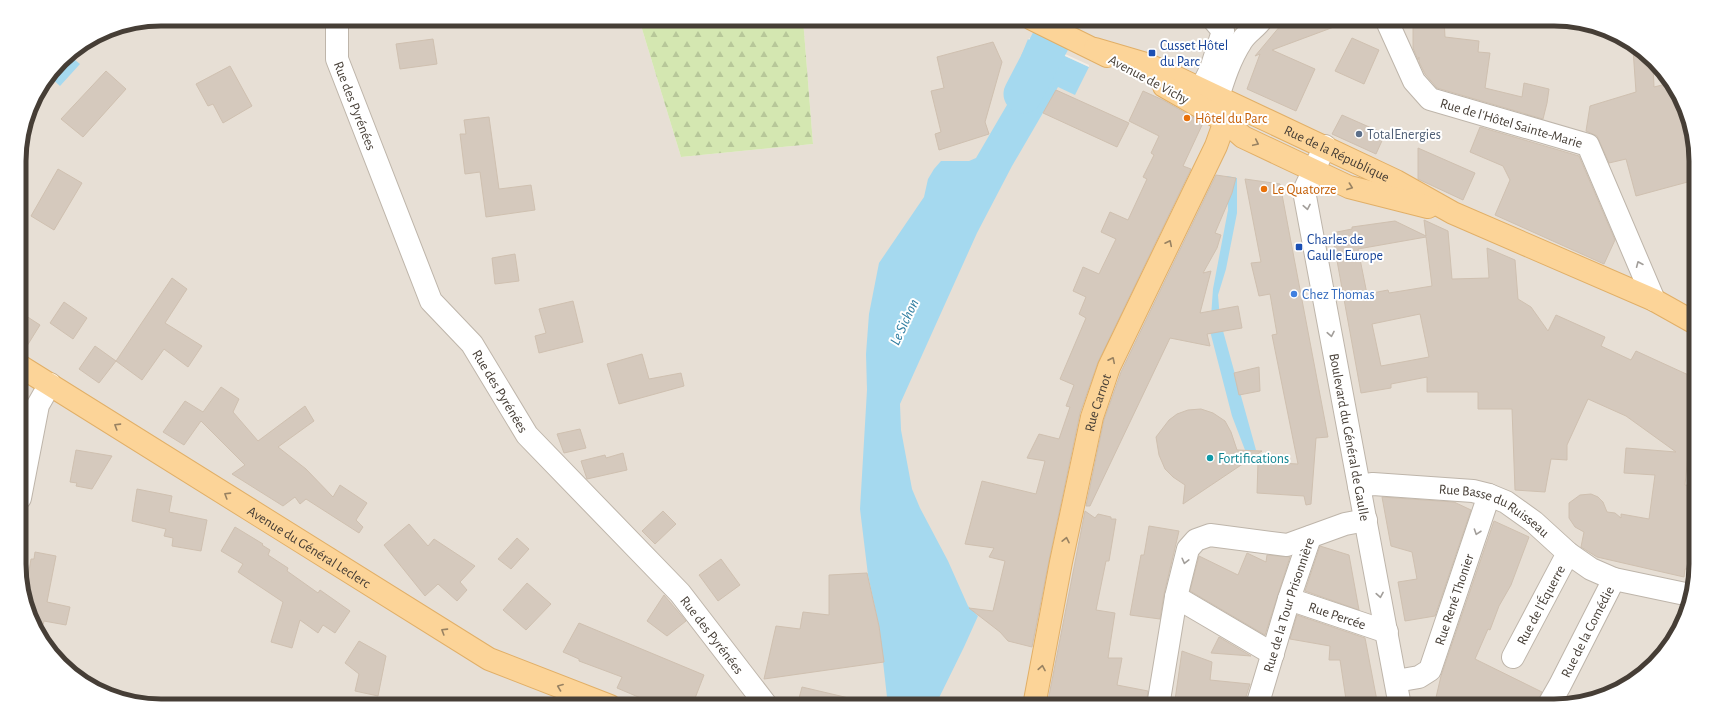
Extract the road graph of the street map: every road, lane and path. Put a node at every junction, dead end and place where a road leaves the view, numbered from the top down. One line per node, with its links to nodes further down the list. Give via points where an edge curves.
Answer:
1 (337, 26): 33 (street, Rue des Pyrénées, via 337,59 431,301 472,344 527,435 680,594)
2 (1047, 26): 6 (main road, Avenue de Vichy)
3 (1258, 26): 5 (street)
4 (1389, 26): 13 (street, Rue de l'Hôtel Sainte-Marie, one-way to 4, via 1588,145 1430,99 1414,82)
5 (1226, 30): 8 (street, via 1224,76)
6 (1095, 49): 7 (main road, Avenue de Vichy, via 1140,76); 8 (main road, Avenue de Vichy, via 1146,64)
7 (1165, 87): 8 (street); 9 (main road, Avenue de Vichy)
8 (1210, 95): 9 (main road); 10 (main road, Rue de la République)
9 (1225, 121): 11 (main road, Rue de la République, one-way to 11, via 1243,137); 34 (main road, Rue Carnot, one-way to 9, via 1092,418 1109,367 1216,146)
10 (1325, 146): 11 (street, Boulevard du Général de Gaulle); 12 (main road, Rue de la République)
11 (1315, 171): 12 (main road, Rue de la République, one-way to 12, via 1349,187); 19 (street, Boulevard du Général de Gaulle, one-way to 19, via 1304,191)
12 (1453, 213): 13 (main road, Rue de la République)
13 (1654, 300): 14 (main road, Rue de la République); 15 (main road, Rue de la République)
14 (1689, 311)
15 (1689, 320)
16 (26, 370): 17 (main road, Avenue du Général Leclerc)
17 (50, 384): 18 (street, via 38,405); 32 (main road, Avenue du Général Leclerc, one-way to 17, via 489,659)
18 (26, 467)
19 (1359, 486): 20 (street, Rue Basse du Ruisseau, via 1373,484 1466,490); 21 (street, Boulevard du Général de Gaulle)
20 (1489, 495): 23 (street, Rue Basse du Ruisseau, via 1506,502 1534,522); 31 (street, Rue René Thonier, one-way to 31, via 1430,670 1419,677)
21 (1366, 520): 22 (street, Rue de la Tour Prisonnière, via 1345,524); 28 (street, Boulevard du Général de Gaulle, one-way to 28)
22 (1310, 537): 26 (street, one-way to 26, via 1287,544 1210,535 1196,540 1188,549); 27 (street, Rue de la Tour Prisonnière)
23 (1568, 552): 24 (street, Rue Basse du Ruisseau, via 1591,569); 30 (street, Rue de l'Équerre)
24 (1614, 579): 25 (street, Rue Basse du Ruisseau); 38 (street, Rue de la Comédie)
25 (1685, 594)
26 (1176, 597): 29 (street); 35 (street)
27 (1289, 599): 28 (street, Rue Percée); 29 (street, Rue de la Tour Prisonnière)
28 (1386, 632): 31 (street, Boulevard du Général de Gaulle)
29 (1273, 654): 36 (street, Rue de la Tour Prisonnière)
30 (1513, 657)
31 (1396, 681): 37 (street, Boulevard du Général de Gaulle)
32 (592, 699)
33 (762, 699)
34 (1035, 699)
35 (1159, 699)
36 (1259, 699)
37 (1399, 699)
38 (1552, 699)

